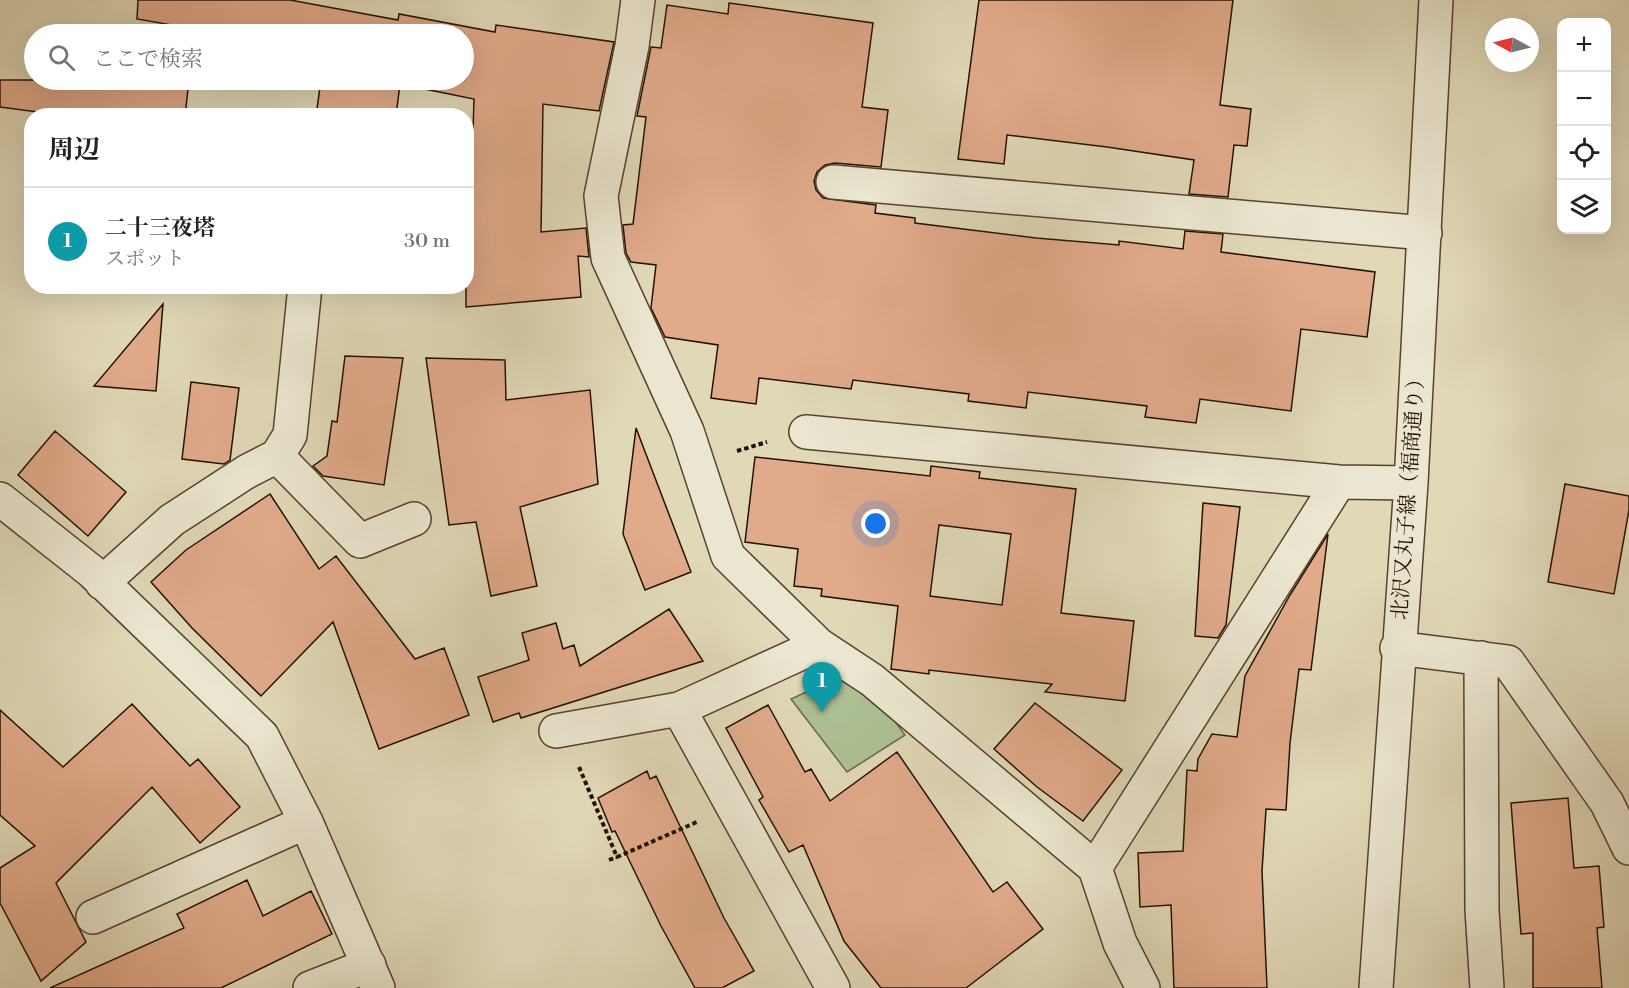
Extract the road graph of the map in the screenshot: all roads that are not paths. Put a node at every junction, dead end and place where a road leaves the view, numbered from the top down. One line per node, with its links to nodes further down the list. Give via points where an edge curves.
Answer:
1 (638, 0): 13 (street, via 602,196 608,258 687,431 728,556)
2 (1436, 0): 4 (street, 北沢又丸子線（福商通り）)
3 (833, 182): 4 (street)
4 (1425, 233): 9 (street, 北沢又丸子線（福商通り）)
5 (304, 294): 7 (street, via 290,435)
6 (806, 432): 8 (street)
7 (277, 456): 11 (street, via 360,542); 12 (street, via 172,520)
8 (1339, 482): 9 (street); 21 (street)
9 (1411, 483): 14 (street, 北沢又丸子線（福商通り）)
10 (0, 499): 12 (street)
11 (414, 519)
12 (102, 583): 19 (street, via 262,736)
13 (819, 645): 16 (street); 21 (street, via 872,680)
14 (1397, 648): 15 (street); 27 (street, 北沢又丸子線（福商通り）)
15 (1481, 658): 18 (street, via 1508,662); 28 (street, via 1482,910)
16 (679, 709): 17 (street); 25 (street)
17 (560, 730)
18 (1618, 800): 20 (street)
19 (306, 822): 22 (street); 23 (street)
20 (1629, 848)
21 (1095, 868): 26 (street, via 1120,943)
22 (93, 917)
23 (373, 976): 24 (street)
24 (310, 988)
25 (833, 988)
26 (1143, 988)
27 (1376, 988)
28 (1487, 988)

